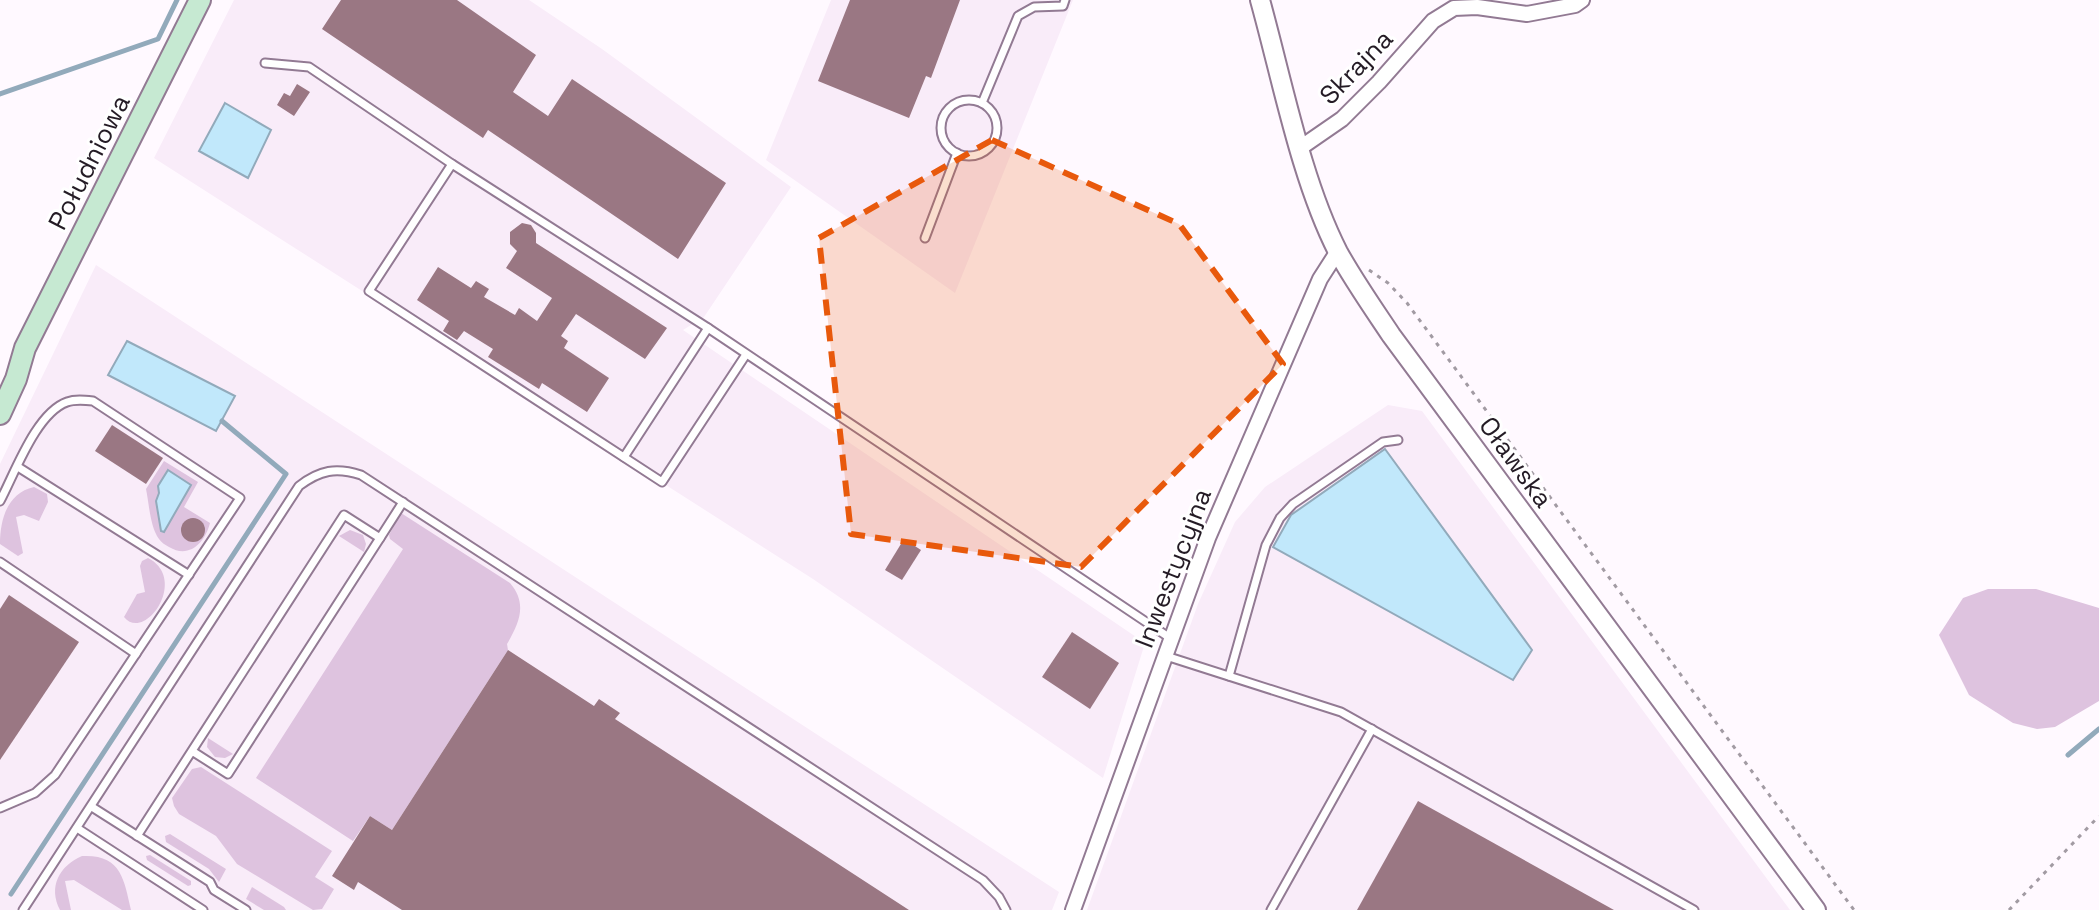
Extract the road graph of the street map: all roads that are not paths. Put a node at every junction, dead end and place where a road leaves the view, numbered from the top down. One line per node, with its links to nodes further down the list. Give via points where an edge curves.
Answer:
1 (200, 0): 15 (main road, Południowa)
2 (1027, 0): 6 (lane)
3 (1065, 0): 6 (lane, via 1063,6)
4 (1260, 0): 9 (street, Oławska)
5 (1582, 0): 9 (street, Skrajna, via 1527,14 1454,8 1433,21 1342,119)
6 (1034, 7): 8 (lane, via 1018,16)
7 (265, 63): 11 (lane, via 309,67)
8 (982, 103): 10 (lane, via 995,117 996,136 985,151); 10 (lane, via 957,103 944,115 942,133)
9 (1300, 148): 13 (street, Oławska)
10 (957, 153): 12 (lane)
11 (452, 164): 14 (lane); 20 (lane, via 369,291)
12 (925, 238)
13 (1338, 251): 27 (street, Inwestycyjna, via 1320,279); 44 (street, Oławska, via 1391,335)
14 (708, 328): 16 (lane); 20 (lane)
15 (25, 348): 17 (main road, Południowa); 18 (main road, Południowa)
16 (745, 356): 20 (lane, via 662,482); 27 (lane)
17 (0, 382)
18 (0, 414)
19 (1398, 440): 30 (lane, via 1383,442 1280,518 1266,545)
20 (624, 457)
21 (18, 467): 22 (lane); 26 (lane); 26 (lane, via 44,419 68,401 93,401 240,498)
22 (0, 501)
23 (403, 502): 24 (lane); 33 (lane, via 345,470 329,470 299,486); 40 (lane, via 983,880)
24 (380, 538): 32 (lane, via 344,515); 32 (lane, via 228,774)
25 (0, 562): 28 (lane)
26 (189, 575): 28 (lane)
27 (1170, 638): 29 (street, Inwestycyjna)
28 (136, 654): 34 (lane, via 55,775 35,793)
29 (1164, 655): 30 (lane); 41 (street, Inwestycyjna)
30 (1229, 676): 31 (lane, via 1341,712)
31 (1372, 729): 42 (lane); 43 (lane)
32 (192, 751): 36 (lane)
33 (92, 807): 35 (lane); 36 (lane)
34 (0, 808)
35 (77, 828): 37 (lane); 38 (lane)
36 (137, 836): 39 (lane)
37 (28, 909)
38 (203, 910)
39 (246, 910)
40 (1006, 910)
41 (1073, 910)
42 (1271, 910)
43 (1694, 910)
44 (1816, 910)

